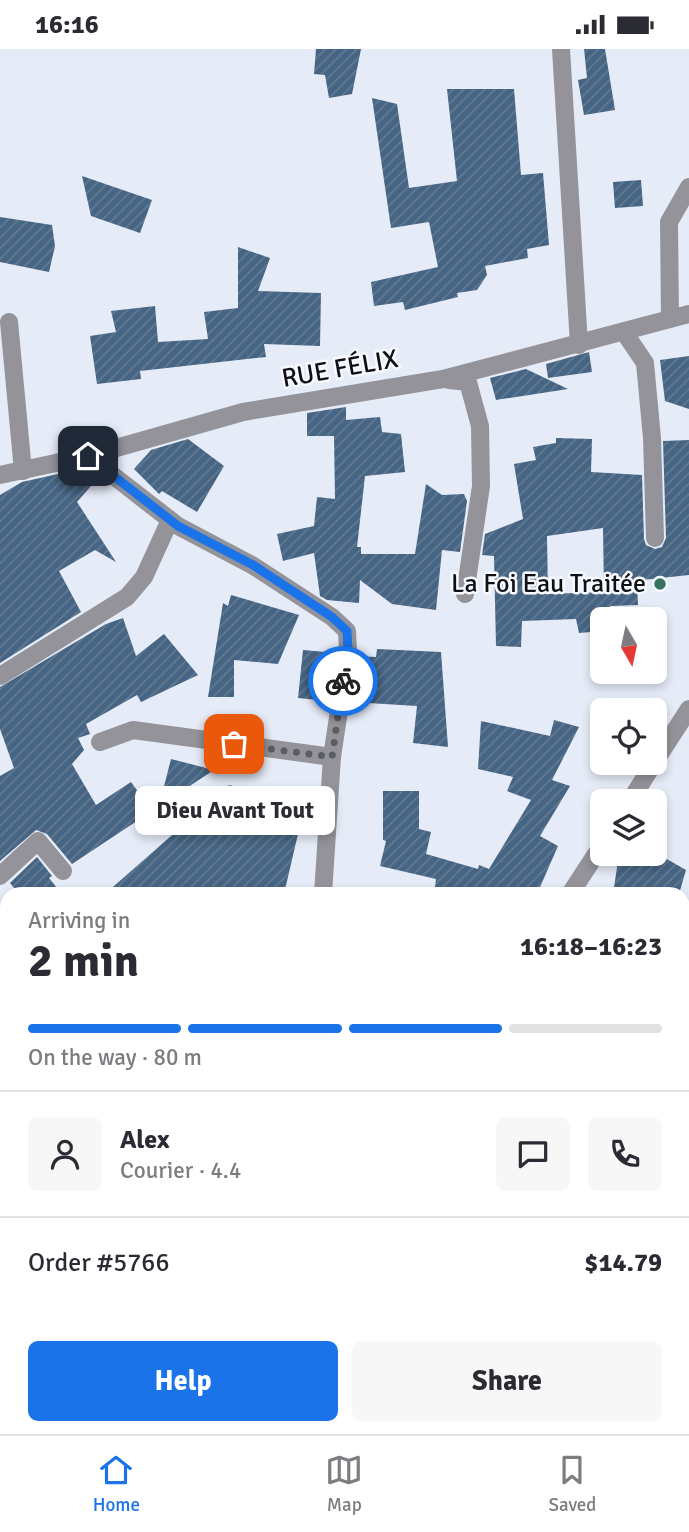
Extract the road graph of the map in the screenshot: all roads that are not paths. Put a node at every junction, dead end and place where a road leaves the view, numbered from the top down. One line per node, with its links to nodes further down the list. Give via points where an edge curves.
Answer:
1 (561, 49): 7 (street)
2 (689, 187): 4 (street, via 669,222)
3 (689, 314): 4 (street, RUE FÉLIX)
4 (670, 319): 6 (street, RUE FÉLIX)
5 (9, 322): 10 (street)
6 (624, 332): 7 (street, RUE FÉLIX); 13 (street, via 645,363)
7 (579, 345): 8 (street, RUE FÉLIX)
8 (443, 379): 9 (street, RUE FÉLIX, via 243,412); 14 (street, via 468,382 480,426 481,485)
9 (88, 456): 10 (street, RUE FÉLIX); 12 (street)
10 (23, 471): 11 (street, RUE FÉLIX)
11 (0, 475)
12 (170, 520): 15 (street, via 144,577 127,597); 19 (street, via 253,565 347,631)
13 (655, 538)
14 (465, 594)
15 (0, 676)
16 (689, 709): 18 (street)
17 (100, 742): 19 (street, via 133,730)
18 (667, 743)
19 (332, 757): 23 (street)
20 (590, 863): 24 (street)
21 (63, 871): 22 (street, via 38,841)
22 (0, 876)
23 (323, 887)
24 (575, 887)

